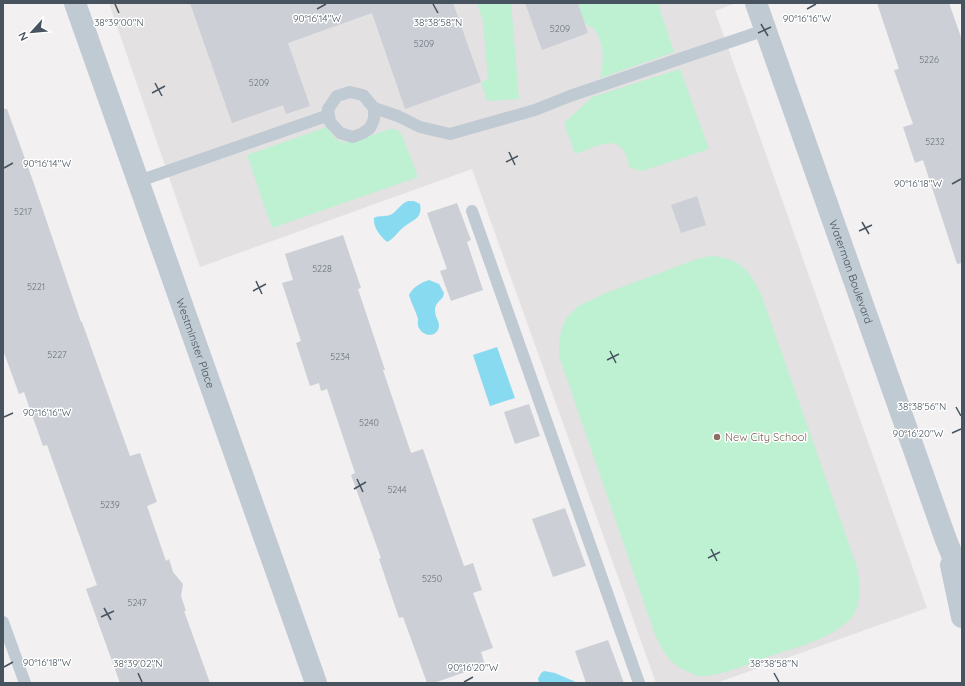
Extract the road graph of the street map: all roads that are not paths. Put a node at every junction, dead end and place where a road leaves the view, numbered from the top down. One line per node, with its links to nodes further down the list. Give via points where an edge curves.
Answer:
1 (76, 3): 6 (street, Westminster Place)
2 (756, 3): 3 (street, Waterman Boulevard)
3 (765, 30): 4 (lane, via 535,110 450,134 420,127); 8 (street, Waterman Boulevard)
4 (374, 108): 5 (lane, via 363,95 350,92 338,96 328,109); 5 (lane, via 374,119 370,128 363,134 352,137 340,133 330,122)
5 (329, 115): 6 (lane)
6 (139, 181): 13 (street, Westminster Place)
7 (472, 211): 14 (lane)
8 (954, 537): 9 (street, Waterman Boulevard); 10 (street, Waterman Boulevard)
9 (962, 579)
10 (962, 617)
11 (3, 622): 12 (lane)
12 (24, 683)
13 (316, 683)
14 (639, 683)

